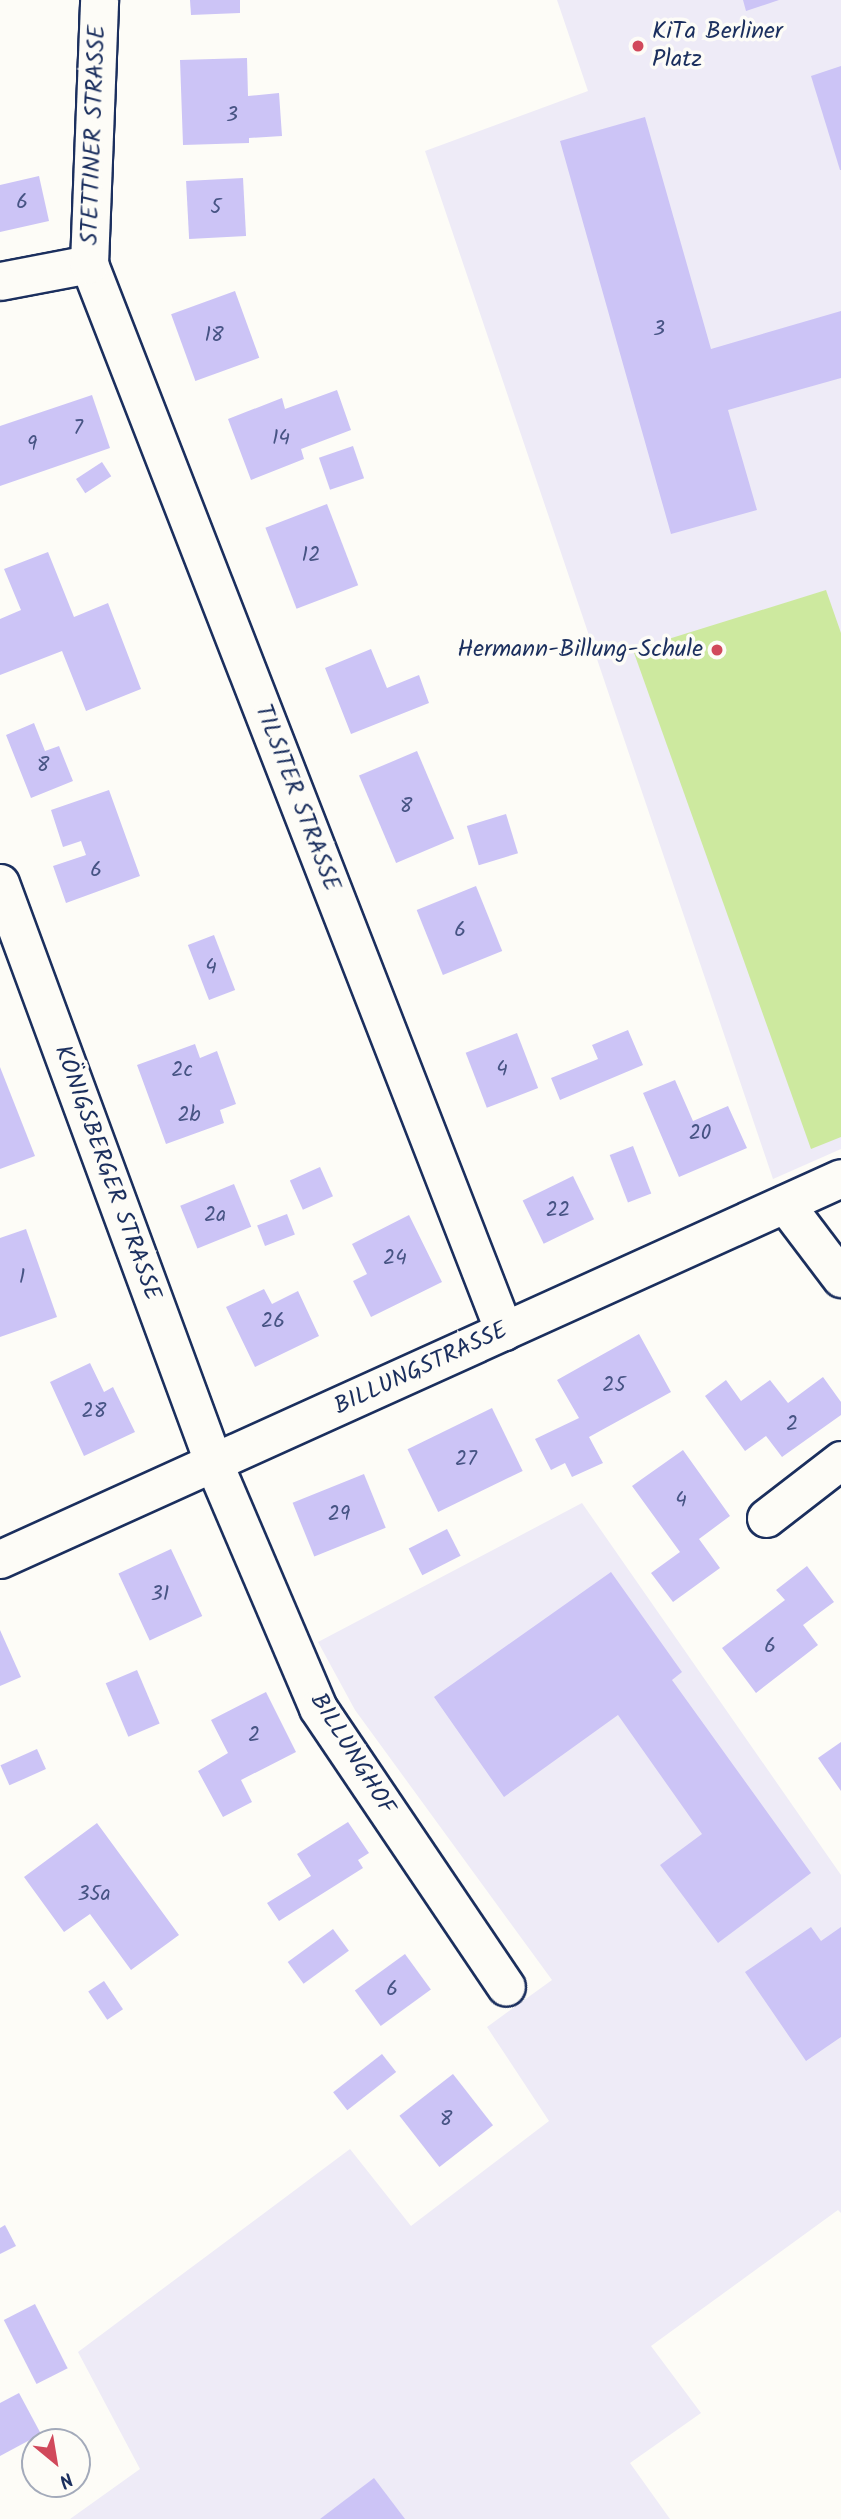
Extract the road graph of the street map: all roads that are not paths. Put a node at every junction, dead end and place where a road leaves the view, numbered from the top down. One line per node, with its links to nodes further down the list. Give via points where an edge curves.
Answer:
1 (99, 0): 2 (street, STETTINER STRASSE)
2 (89, 264): 3 (street, STETTINER STRASSE); 8 (street, TILSITER STRASSE)
3 (0, 281)
4 (0, 883): 10 (street, KÖNIGSBERGER STRASSE)
5 (841, 1178): 6 (street, BILLUNGSTRASSE)
6 (785, 1204): 7 (street); 8 (street, BILLUNGSTRASSE)
7 (841, 1278)
8 (504, 1331): 10 (street, BILLUNGSTRASSE)
9 (841, 1461): 11 (street)
10 (214, 1464): 12 (street, BILLUNGSTRASSE); 13 (street, BILLUNGHOF, via 318,1708)
11 (766, 1518)
12 (0, 1559)
13 (506, 1987)

